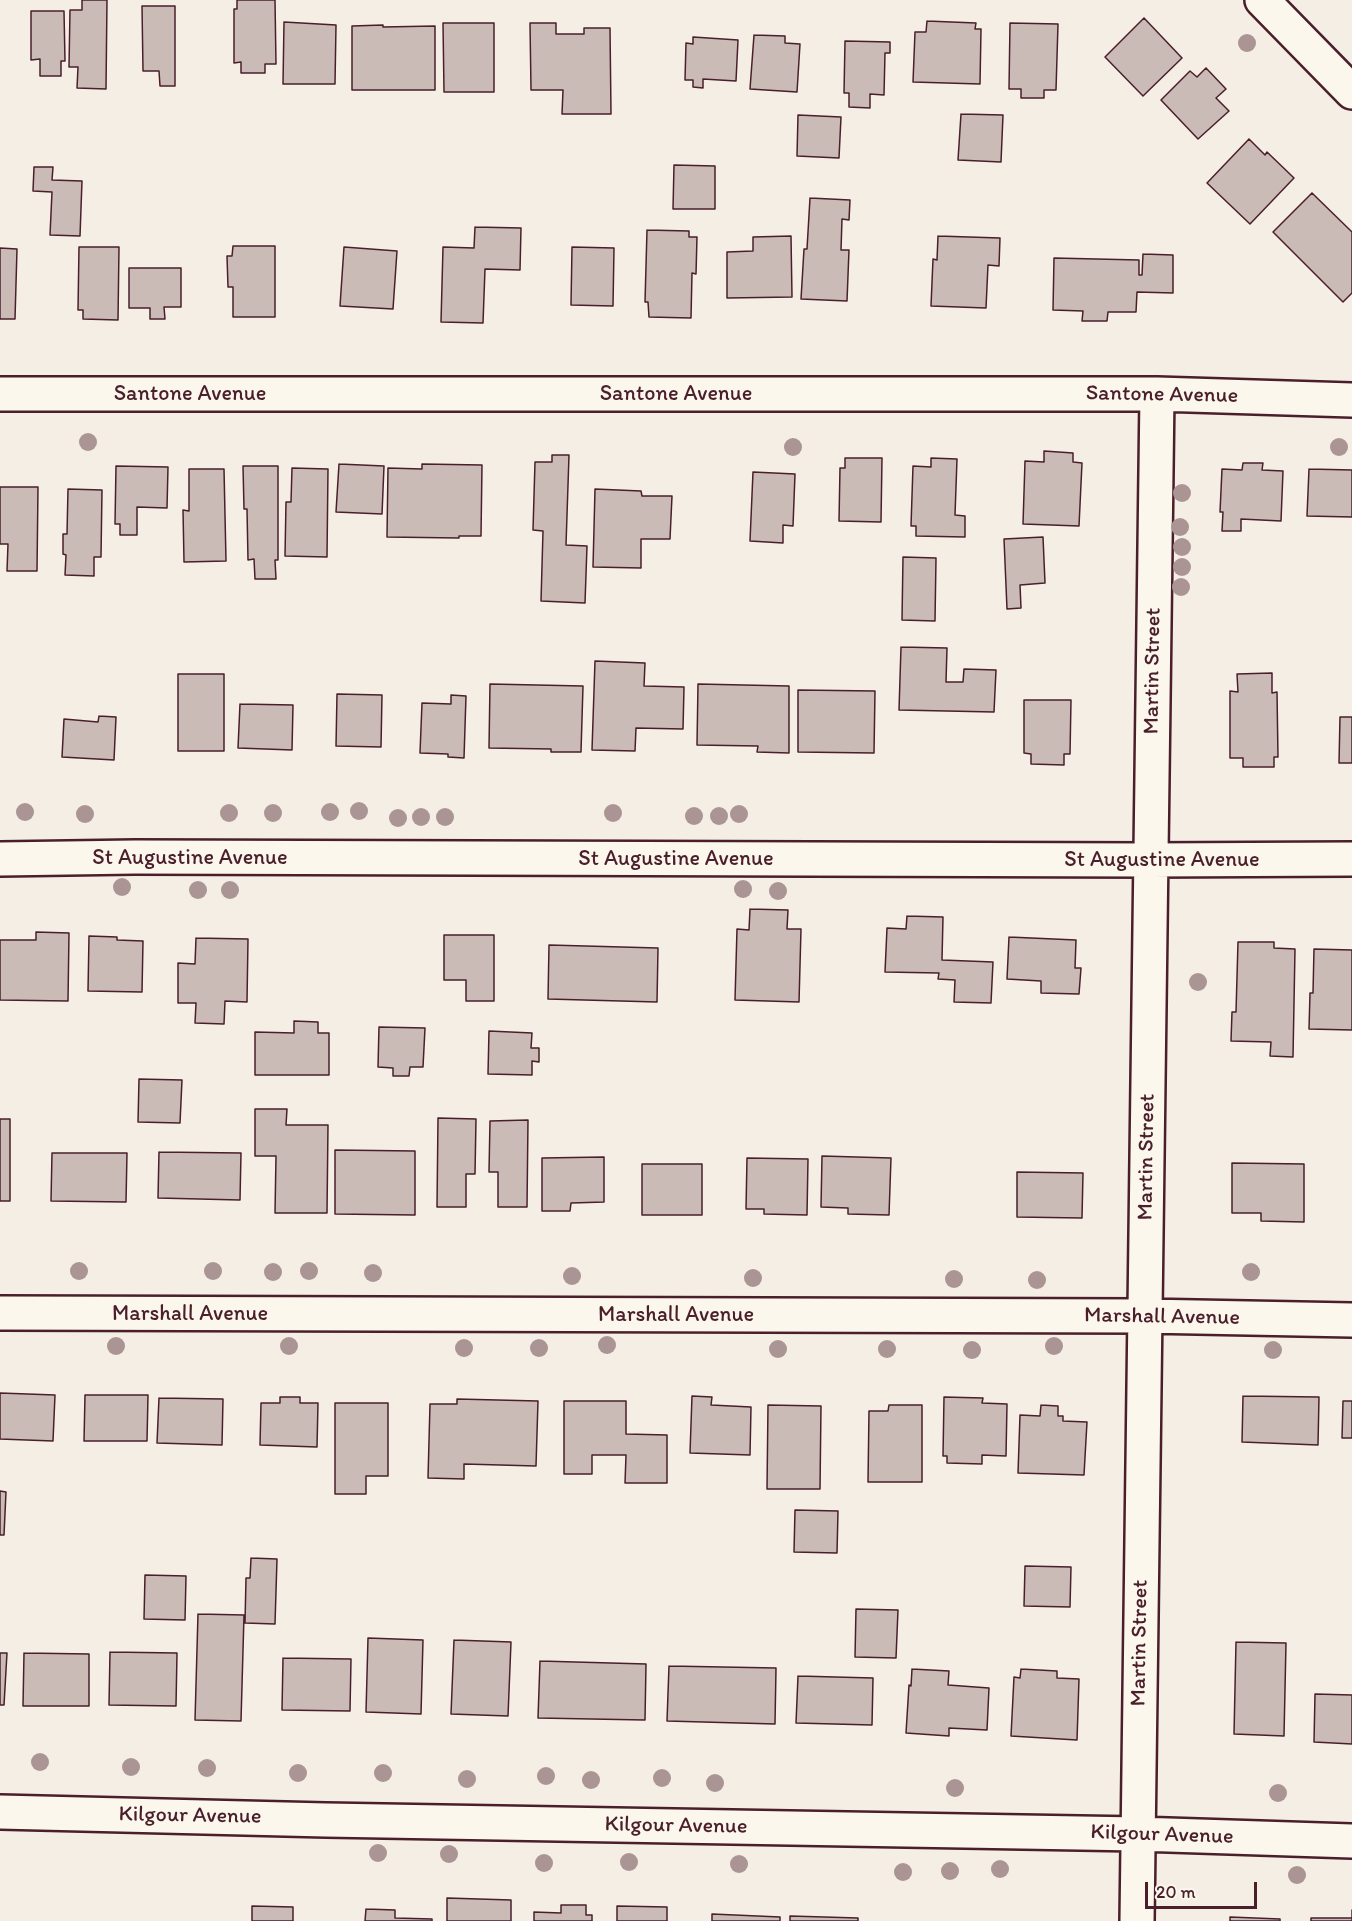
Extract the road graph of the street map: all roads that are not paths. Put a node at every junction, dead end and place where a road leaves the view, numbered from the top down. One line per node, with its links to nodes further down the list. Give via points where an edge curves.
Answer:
1 (1262, 0): 2 (street)
2 (1352, 92)
3 (0, 394): 4 (street, Santone Avenue)
4 (1157, 394): 5 (street, Santone Avenue); 8 (street, Martin Street)
5 (1352, 400)
6 (1352, 858): 8 (street, St Augustine Avenue)
7 (0, 859): 8 (street, St Augustine Avenue)
8 (1150, 860): 10 (street, Martin Street)
9 (0, 1313): 10 (street, Marshall Avenue)
10 (1144, 1316): 11 (street, Marshall Avenue); 13 (street, Martin Street)
11 (1352, 1320)
12 (0, 1812): 13 (street, Kilgour Avenue)
13 (1138, 1834): 14 (street, Kilgour Avenue); 15 (street, Martin Street)
14 (1352, 1841)
15 (1137, 1921)

